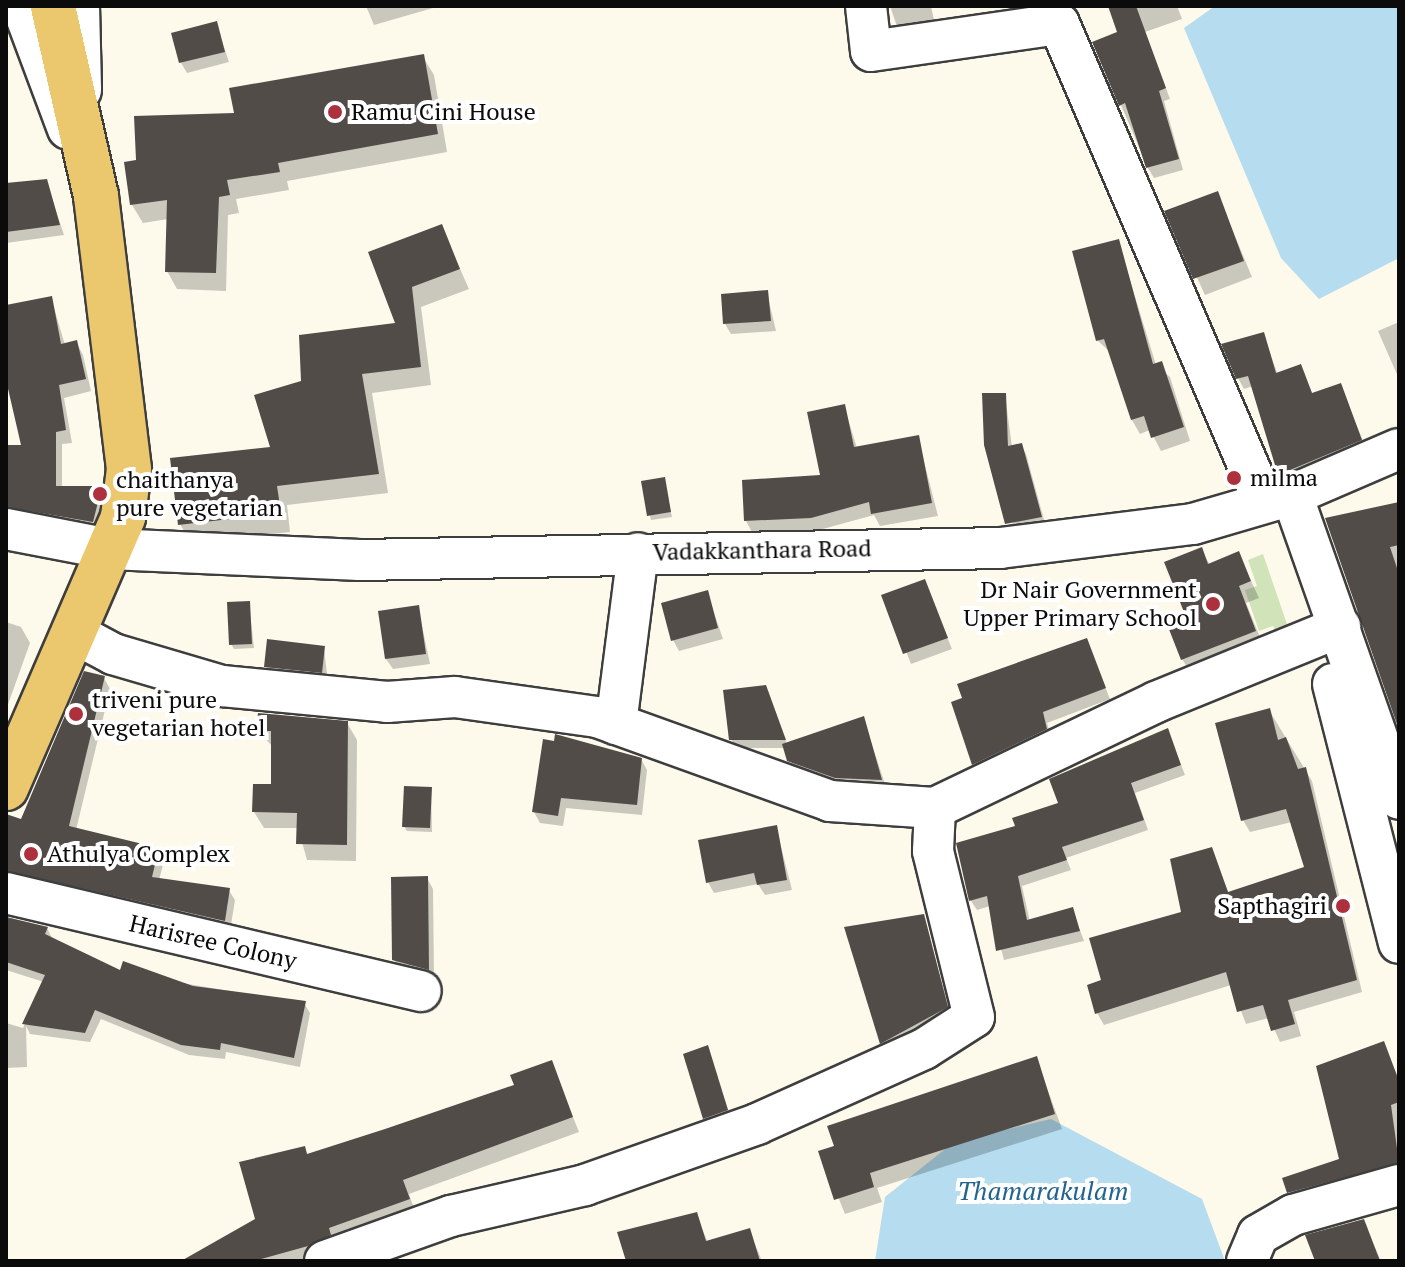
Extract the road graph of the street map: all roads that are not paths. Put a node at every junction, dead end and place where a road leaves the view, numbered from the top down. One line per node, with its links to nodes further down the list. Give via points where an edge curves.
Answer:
1 (866, 6): 5 (street, via 871,51 1059,24)
2 (52, 10): 3 (street); 3 (main road)
3 (96, 196): 7 (main road, via 129,469)
4 (1399, 449): 5 (street, Vadakkanthara Road)
5 (1278, 499): 8 (street, Vadakkanthara Road, via 1193,524 1000,548); 9 (street)
6 (6, 529): 7 (street, Vadakkanthara Road)
7 (110, 549): 8 (street, Vadakkanthara Road, via 360,560); 10 (main road)
8 (638, 553): 11 (street)
9 (1329, 631): 13 (street); 14 (street, via 1156,702); 16 (street)
10 (72, 632): 11 (street, via 124,658 222,686 387,702 455,697); 12 (main road)
11 (616, 724): 14 (street, via 830,801)
12 (6, 788)
13 (1399, 799)
14 (935, 808): 19 (street, via 933,851 974,1017 924,1049 757,1124 585,1185 451,1216)
15 (6, 893): 17 (street, Harisree Colony)
16 (1399, 943)
17 (421, 991)
18 (1399, 1185): 20 (street, via 1293,1215 1258,1235)
19 (325, 1261)
20 (1247, 1261)

